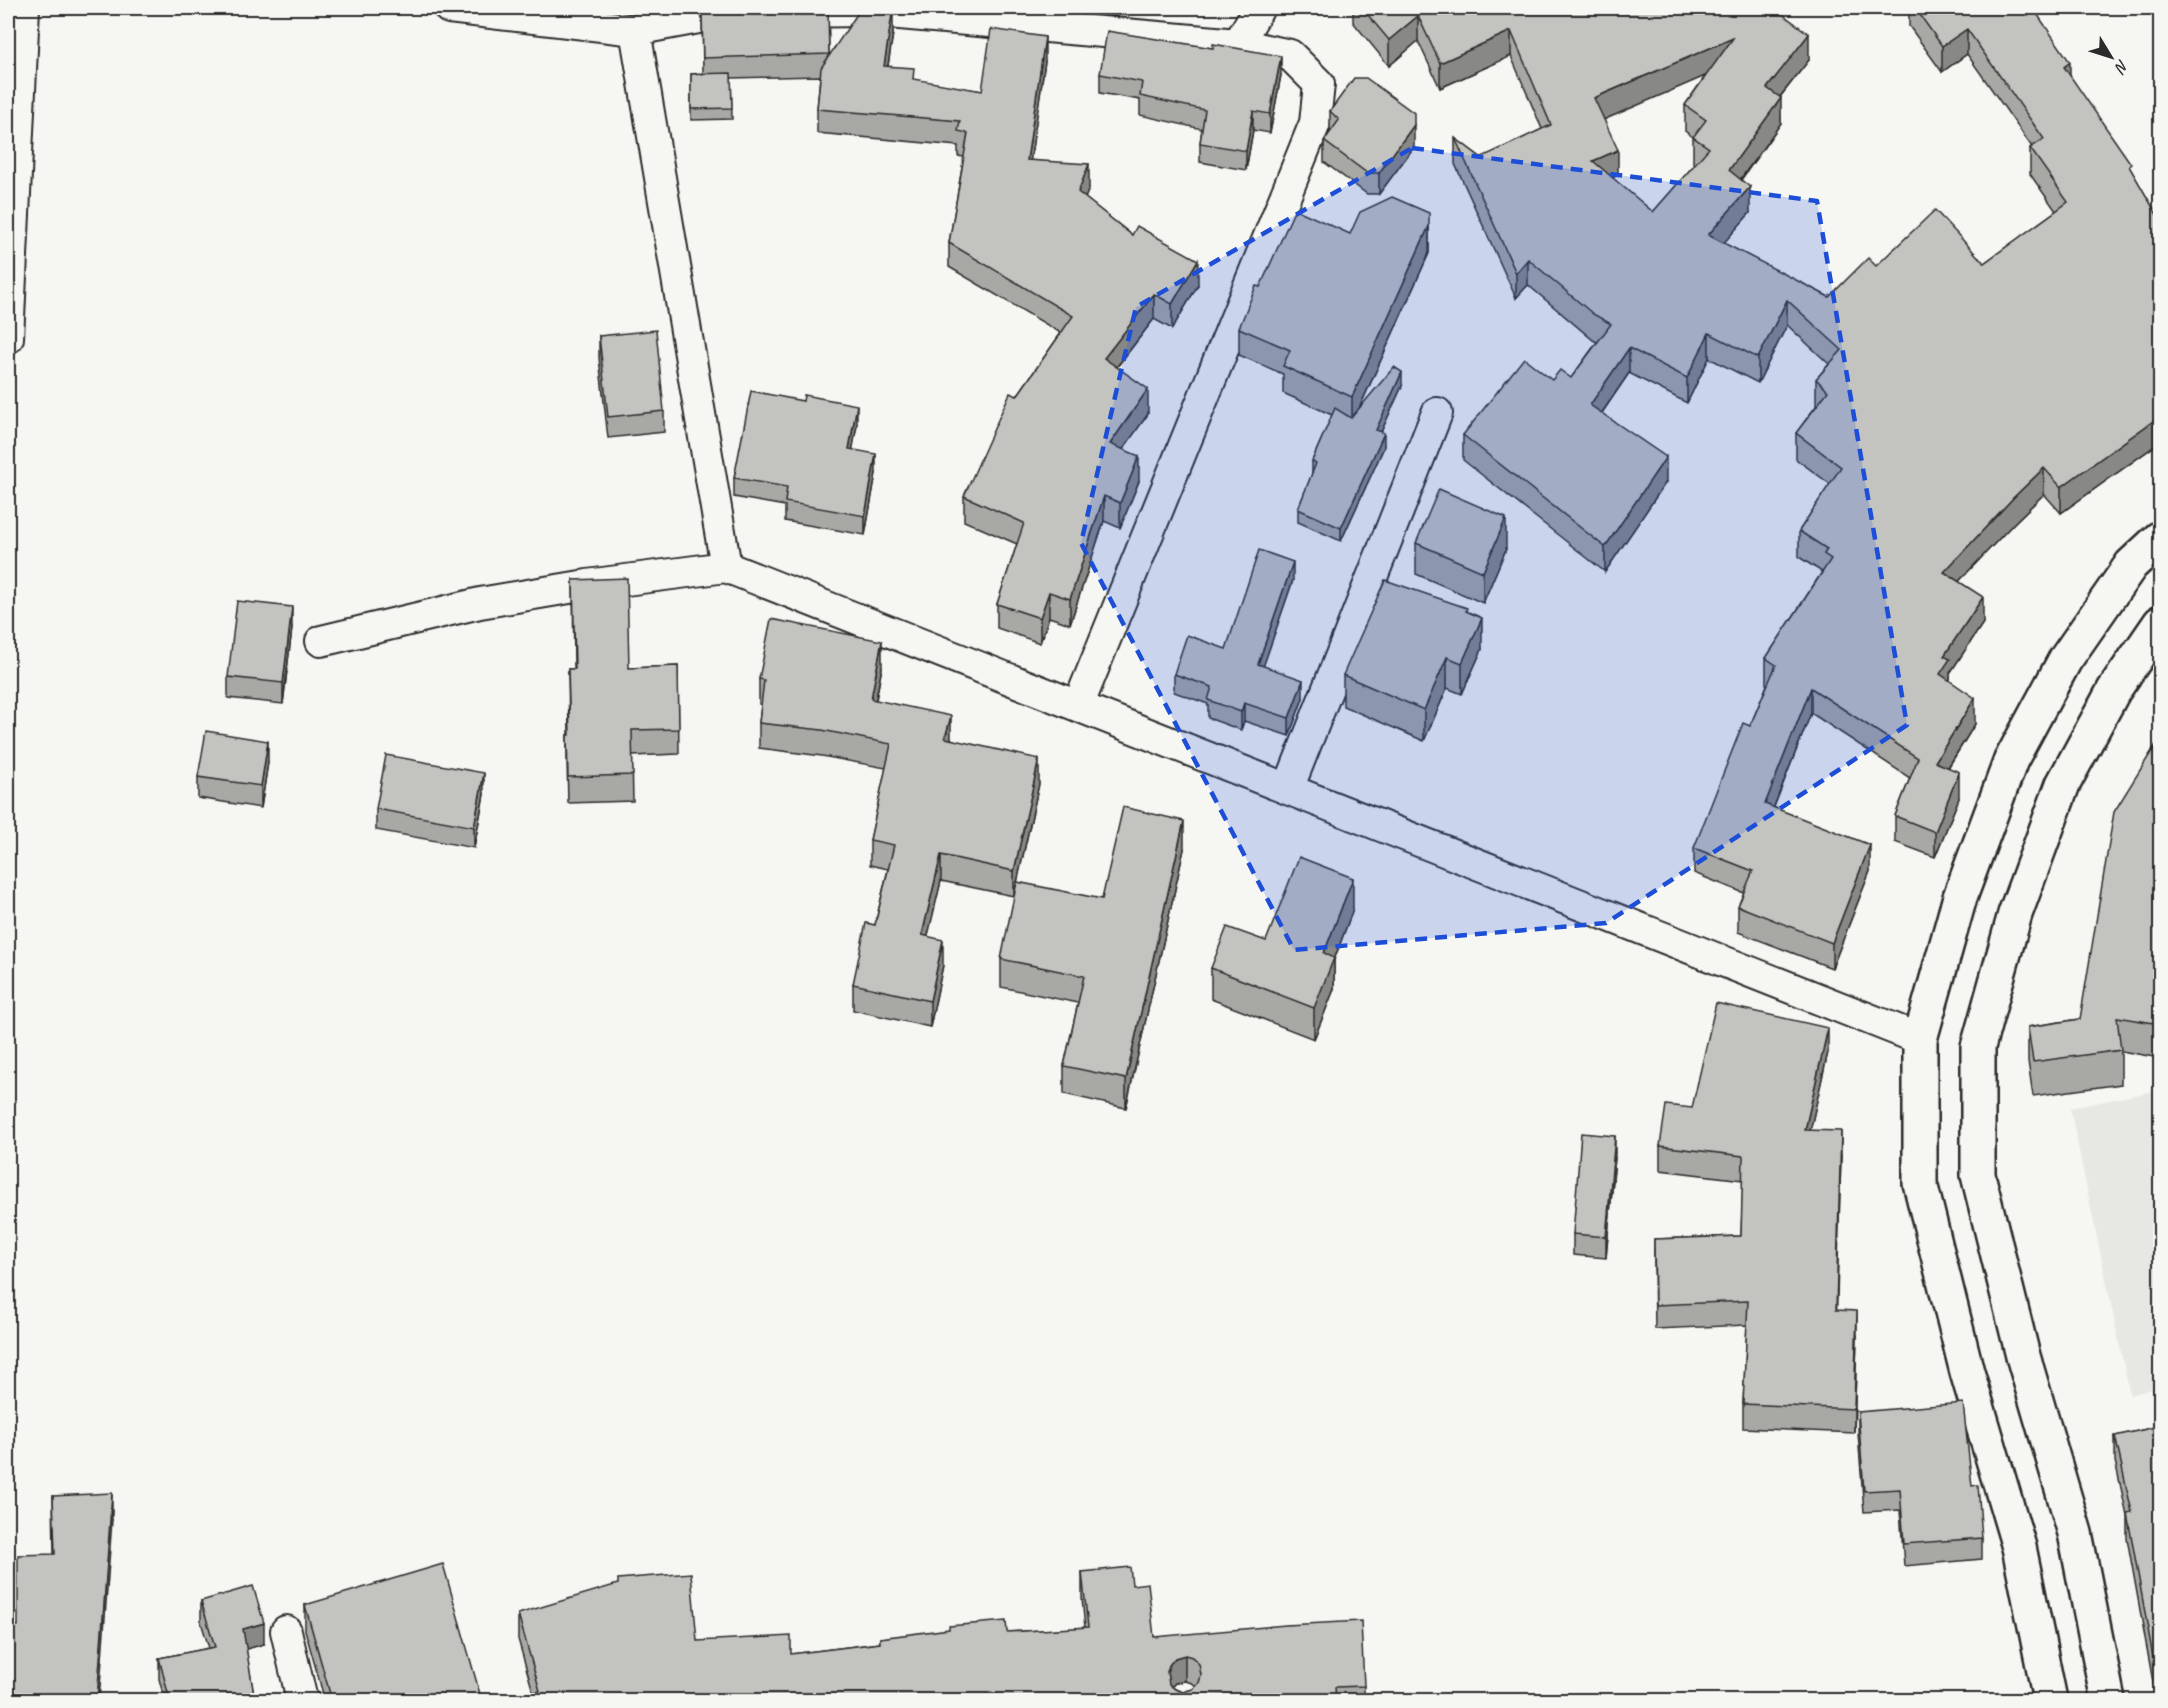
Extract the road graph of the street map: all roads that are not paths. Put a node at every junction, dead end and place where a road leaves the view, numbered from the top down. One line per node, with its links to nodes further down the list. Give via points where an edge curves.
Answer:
1 (24, 8): 8 (street)
2 (449, 8): 5 (street)
3 (1259, 8): 7 (street)
4 (865, 9): 6 (street, via 704,17); 7 (street)
5 (557, 14): 6 (street)
6 (635, 30): 11 (street)
7 (1238, 44): 14 (street, via 1290,55 1319,84 1315,123)
8 (8, 338)
9 (1437, 413): 15 (street)
10 (2160, 538): 16 (main road, via 2131,565 2065,660 2011,760 1960,897)
11 (726, 567): 13 (street, via 480,603); 14 (street)
12 (2160, 623): 20 (main road, via 2114,690 2063,784 2015,914 1978,1047 1978,1175 2023,1356 2075,1533)
13 (321, 641)
14 (1078, 706): 15 (street)
15 (1288, 789): 16 (street)
16 (1920, 1039): 19 (main road, via 1920,1183 1967,1372 2019,1547)
17 (286, 1631): 18 (street)
18 (302, 1701)
19 (2050, 1701)
20 (2108, 1701)

